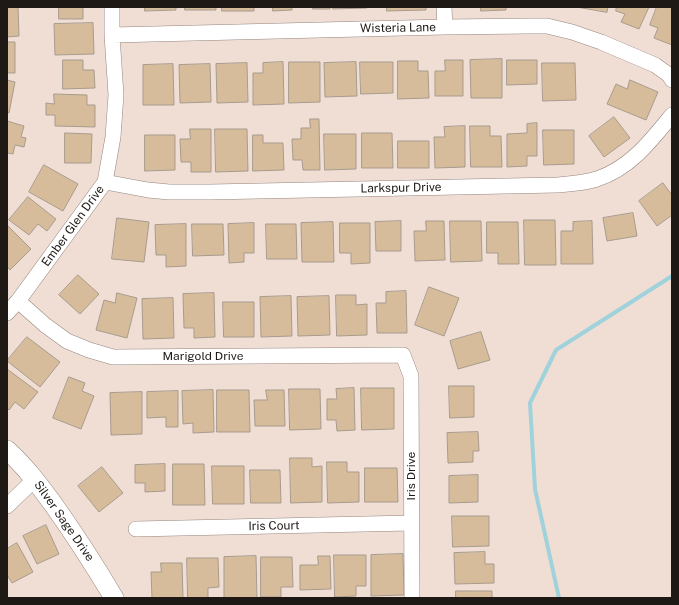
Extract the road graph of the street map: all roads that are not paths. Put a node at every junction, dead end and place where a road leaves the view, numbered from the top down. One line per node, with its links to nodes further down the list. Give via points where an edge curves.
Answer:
1 (112, 7): 4 (street, Ember Glen Drive)
2 (444, 7): 3 (street)
3 (445, 27): 4 (street, Wisteria Lane); 5 (street, Wisteria Lane, via 547,26 601,42 655,66)
4 (112, 35): 7 (street, Ember Glen Drive, via 116,95 114,137)
5 (672, 80)
6 (672, 116): 7 (street, Larkspur Drive, via 647,146 615,172 596,180 576,183 169,192)
7 (105, 182): 8 (street, Ember Glen Drive)
8 (18, 302): 9 (street, Ember Glen Drive); 10 (street, Marigold Drive, via 68,341 113,357)
9 (7, 313)
10 (403, 355): 14 (street, Iris Drive, via 411,376)
11 (7, 450): 12 (street, Silver Sage Drive)
12 (35, 479): 13 (street); 16 (street, Silver Sage Drive, via 71,529)
13 (7, 506)
14 (411, 523): 15 (street, Iris Court); 17 (street, Iris Drive)
15 (136, 529)
16 (114, 598)
17 (412, 598)

